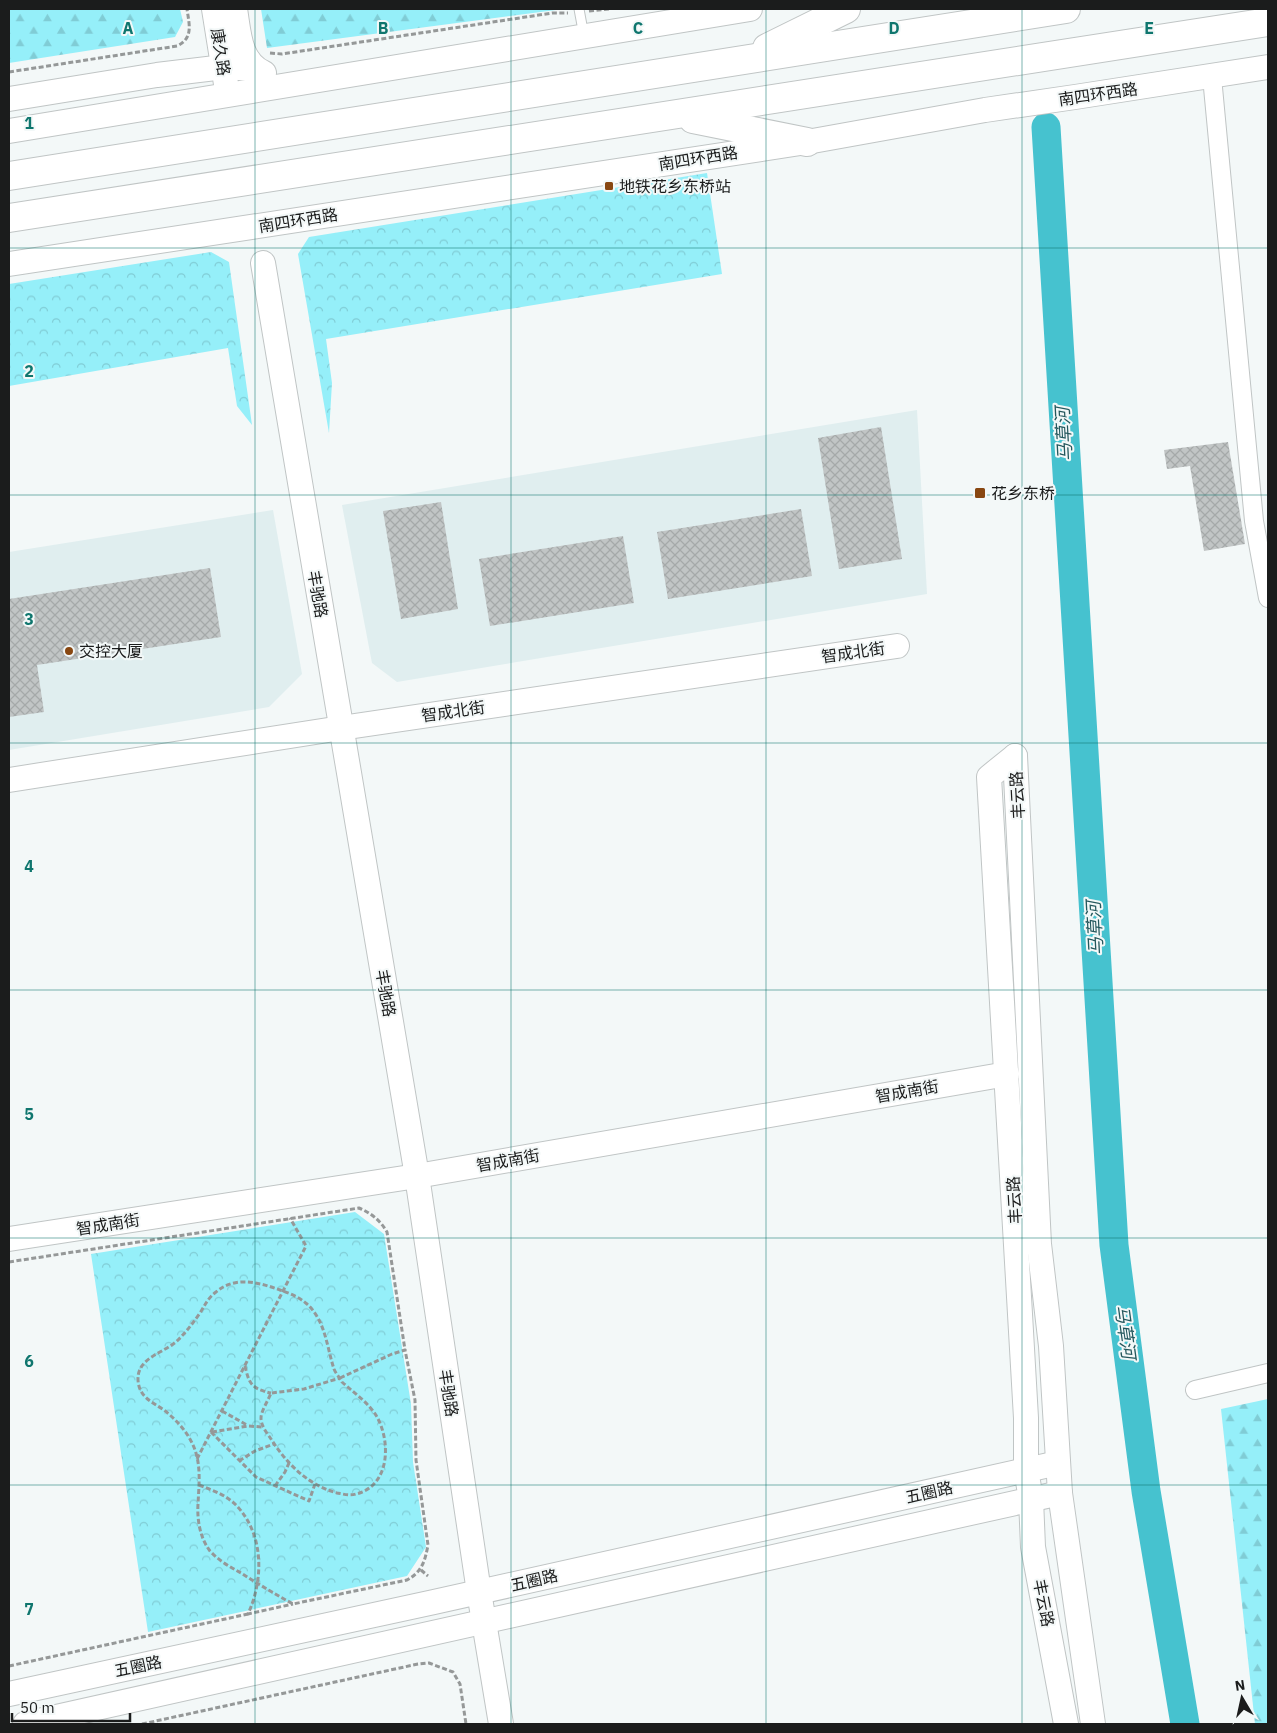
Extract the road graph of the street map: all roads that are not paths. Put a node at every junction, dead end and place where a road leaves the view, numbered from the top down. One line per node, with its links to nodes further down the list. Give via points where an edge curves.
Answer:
1 (214, 9): 11 (main road, 康久路)
2 (236, 9): 9 (main road, 康久路)
3 (750, 9): 8 (main road)
4 (846, 9): 10 (highway)
5 (1066, 9): 10 (highway)
6 (580, 11): 8 (lane)
7 (1268, 22): 17 (highway)
8 (584, 36): 14 (main road)
9 (248, 60): 11 (main road); 14 (main road, 康久路, via 275,78)
10 (743, 60): 20 (highway)
11 (224, 67): 15 (main road, 康久路); 16 (main road)
12 (1268, 67): 13 (main road, 南四环西路)
13 (1212, 76): 19 (main road, 南四环西路, via 985,110); 24 (street, via 1254,521)
14 (296, 84): 15 (main road)
15 (228, 94): 18 (main road)
16 (9, 98)
17 (674, 115): 19 (highway); 21 (highway)
18 (9, 131)
19 (807, 142): 23 (main road, 南四环西路)
20 (9, 176)
21 (9, 218)
22 (263, 263): 26 (main road, 丰驰路)
23 (9, 264)
24 (1268, 598)
25 (897, 646): 26 (main road, 智成北街)
26 (341, 728): 27 (main road, 智成北街); 29 (main road, 丰驰路)
27 (9, 780)
28 (1006, 1074): 29 (main road, 智成南街); 33 (main road, 丰云路, via 989,777 1015,756 1039,1244 1051,1346); 34 (main road, 丰云路, via 1026,1418)
29 (417, 1176): 30 (main road, 智成南街); 37 (main road, 丰驰路)
30 (9, 1239)
31 (1268, 1373): 32 (street)
32 (1195, 1390)
33 (1058, 1463): 34 (main road, 五圈路); 35 (main road, 丰云路)
34 (1026, 1470): 36 (main road, 丰云路); 37 (main road, 五圈路)
35 (1060, 1493): 36 (main road, 五圈路); 43 (main road, 丰云路)
36 (1031, 1499): 38 (main road, 五圈路); 42 (main road, 丰云路, via 1033,1548)
37 (479, 1592): 38 (main road, 丰驰路); 39 (main road, 五圈路)
38 (485, 1621): 40 (main road, 五圈路); 41 (main road, 丰驰路)
39 (9, 1694)
40 (25, 1724)
41 (501, 1724)
42 (1066, 1724)
43 (1093, 1724)

